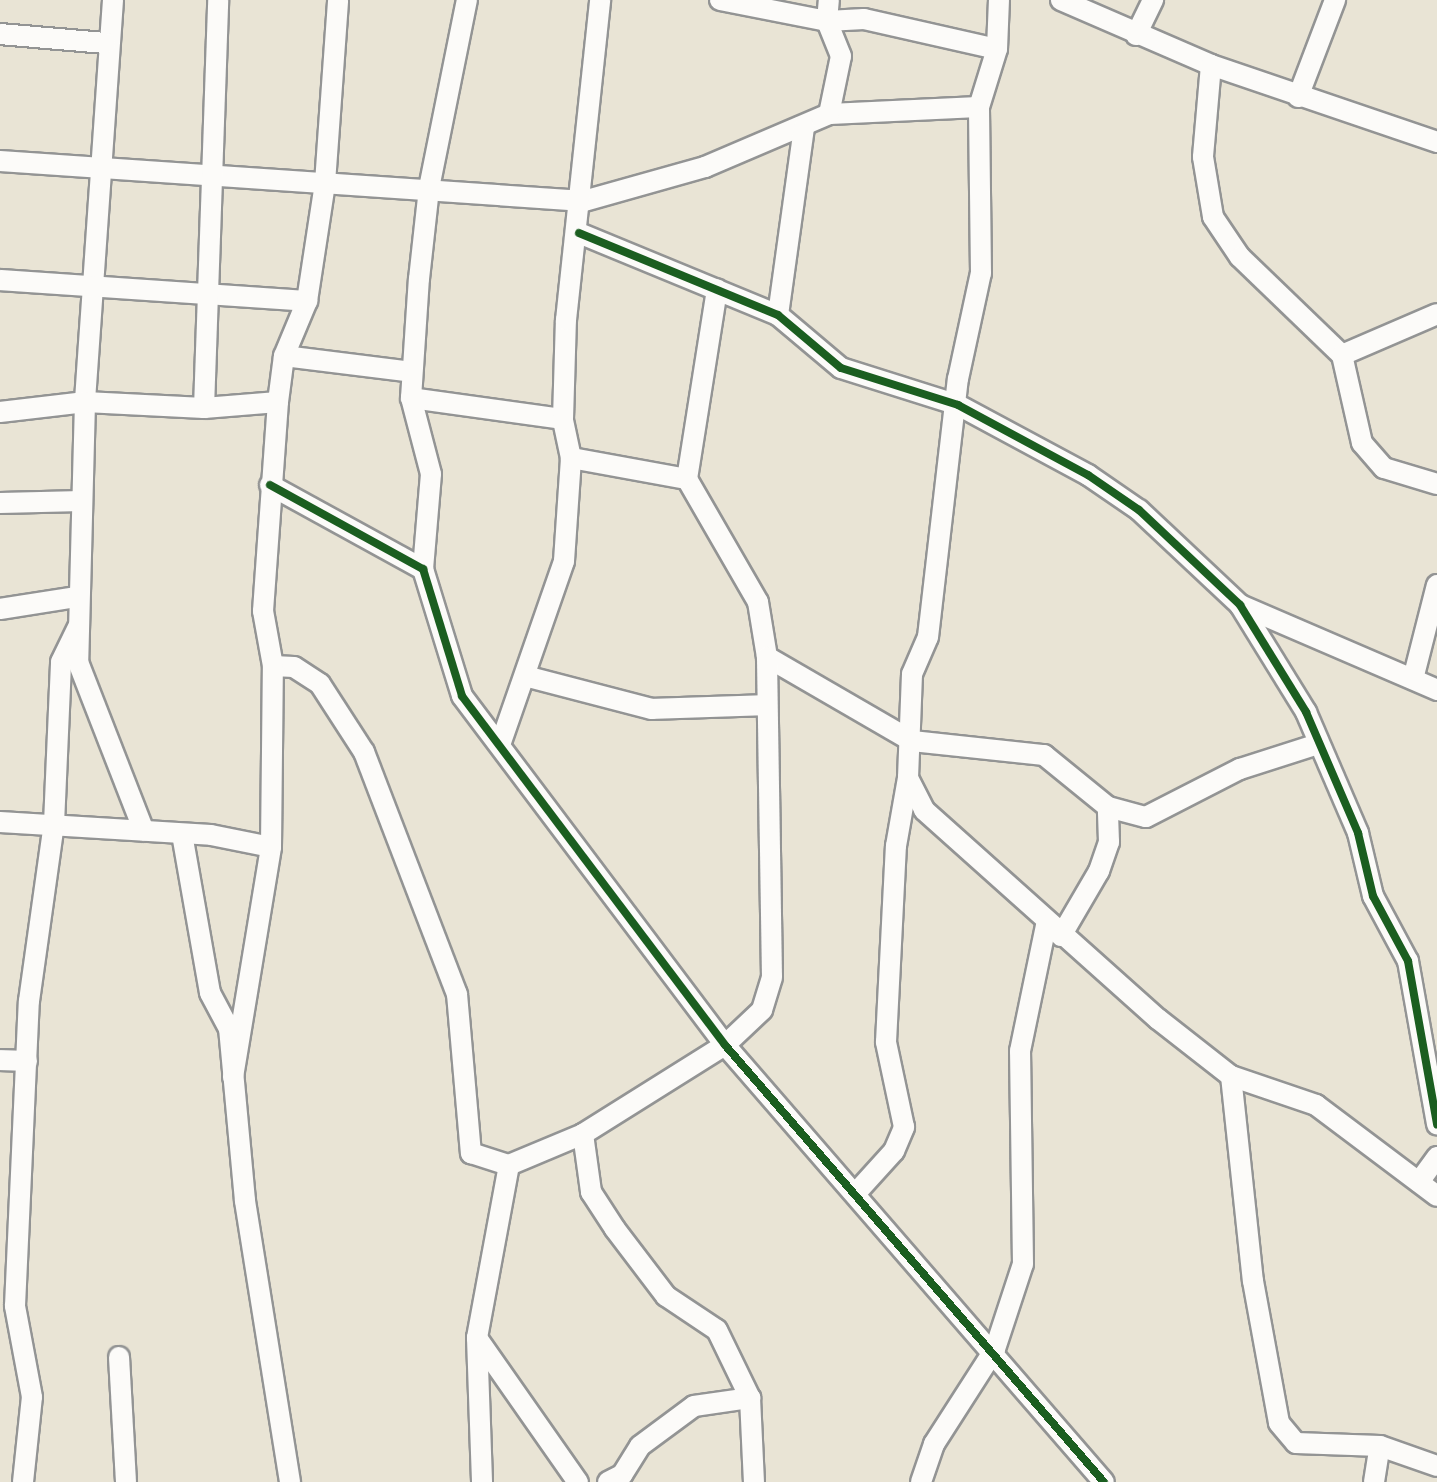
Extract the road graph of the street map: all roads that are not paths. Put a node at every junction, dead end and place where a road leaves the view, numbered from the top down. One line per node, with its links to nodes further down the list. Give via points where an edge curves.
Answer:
1 (113, 0): 15 (street)
2 (218, 0): 25 (street)
3 (338, 0): 26 (street)
4 (467, 0): 27 (street)
5 (600, 0): 28 (street)
6 (720, 0): 12 (street)
7 (829, 0): 12 (street)
8 (999, 0): 16 (street)
9 (1061, 0): 14 (street)
10 (1153, 0): 14 (street)
11 (1335, 0): 18 (street)
12 (827, 21): 16 (street, via 864,19); 20 (street, via 841,56)
13 (0, 34): 15 (street)
14 (1136, 35): 17 (street)
15 (106, 43): 24 (street)
16 (997, 49): 19 (street)
17 (1211, 65): 18 (street); 37 (street, via 1203,157 1213,217 1240,257)
18 (1298, 97): 22 (street)
19 (979, 107): 20 (street); 43 (street, via 981,273)
20 (829, 114): 21 (street)
21 (804, 127): 28 (street, via 635,190); 36 (street)
22 (1437, 142)
23 (0, 161): 24 (street)
24 (107, 167): 25 (street); 31 (street)
25 (212, 173): 26 (street); 33 (street)
26 (325, 183): 27 (street); 34 (street)
27 (429, 188): 28 (street); 39 (street)
28 (584, 201): 29 (street)
29 (579, 233): 32 (street); 46 (street)
30 (0, 280): 31 (street)
31 (92, 284): 33 (street); 41 (street)
32 (717, 289): 36 (street); 48 (street)
33 (204, 299): 34 (street); 44 (street)
34 (307, 301): 38 (street)
35 (1437, 314): 37 (street)
36 (778, 315): 43 (street, via 841,368)
37 (1342, 355): 49 (street, via 1362,443 1384,468)
38 (284, 356): 39 (street); 42 (street)
39 (412, 372): 40 (street)
40 (411, 398): 46 (street); 53 (street, via 431,474)
41 (85, 402): 44 (street); 45 (street); 51 (street)
42 (278, 402): 44 (street); 50 (street)
43 (958, 405): 56 (street, via 1139,510); 65 (street, via 928,637 912,674)
44 (204, 408)
45 (0, 412)
46 (563, 419): 47 (street)
47 (571, 458): 48 (street); 61 (street, via 564,561)
48 (687, 479): 59 (street, via 758,602)
49 (1437, 484)
50 (270, 485): 53 (street); 60 (street, via 263,611)
51 (82, 501): 52 (street); 55 (street)
52 (0, 503)
53 (423, 569): 67 (street, via 462,696)
54 (1437, 585): 62 (street)
55 (77, 597): 57 (street); 58 (street)
56 (1240, 605): 62 (street); 66 (street, via 1306,712)
57 (0, 609)
58 (78, 627): 71 (street, via 61,662); 72 (street, via 78,662)
59 (767, 657): 64 (street); 65 (street)
60 (273, 666): 74 (street); 84 (street, via 294,667 320,684 364,752 457,994 471,1153)
61 (525, 676): 64 (street, via 652,709); 67 (street)
62 (1413, 679): 63 (street)
63 (1437, 690)
64 (767, 705): 76 (street, via 772,977 762,1010)
65 (912, 741): 68 (street); 69 (street, via 1044,755)
66 (1318, 744): 69 (street, via 1229,774 1146,817); 81 (street, via 1358,833 1373,896 1408,961)
67 (500, 745): 76 (street)
68 (908, 778): 75 (street, via 924,810); 86 (street, via 896,846 886,1042 904,1127 894,1151)
69 (1108, 807): 75 (street, via 1109,842 1099,871)
70 (0, 822): 71 (street)
71 (54, 824): 72 (street); 78 (street)
72 (144, 831): 73 (street)
73 (182, 834): 74 (street); 80 (street, via 210,993 229,1028)
74 (271, 847): 80 (street)
75 (1054, 931): 79 (street); 89 (street, via 1020,1051 1023,1264)
76 (725, 1045): 82 (street); 86 (street)
77 (0, 1060): 78 (street)
78 (27, 1061): 94 (street, via 15,1306 32,1397)
79 (1231, 1076): 85 (street, via 1316,1105); 92 (street, via 1253,1281 1279,1423 1296,1443)
80 (233, 1077): 96 (street)
81 (1437, 1124)
82 (583, 1134): 84 (street); 91 (street, via 591,1192 602,1210 666,1296 714,1325)
83 (1437, 1157): 85 (street)
84 (509, 1165): 88 (street)
85 (1419, 1182): 87 (street)
86 (855, 1194): 89 (street)
87 (1437, 1196)
88 (477, 1338): 97 (street); 98 (street)
89 (995, 1349): 101 (street, via 934,1444); 102 (street)
90 (119, 1357): 95 (street)
91 (750, 1398): 99 (street, via 694,1406 640,1446 622,1475); 100 (street)
92 (1380, 1446): 93 (street); 103 (street)
93 (1437, 1466)
94 (23, 1482)
95 (126, 1482)
96 (290, 1482)
97 (482, 1482)
98 (578, 1482)
99 (608, 1482)
100 (754, 1482)
101 (921, 1482)
102 (1104, 1482)
103 (1374, 1482)

